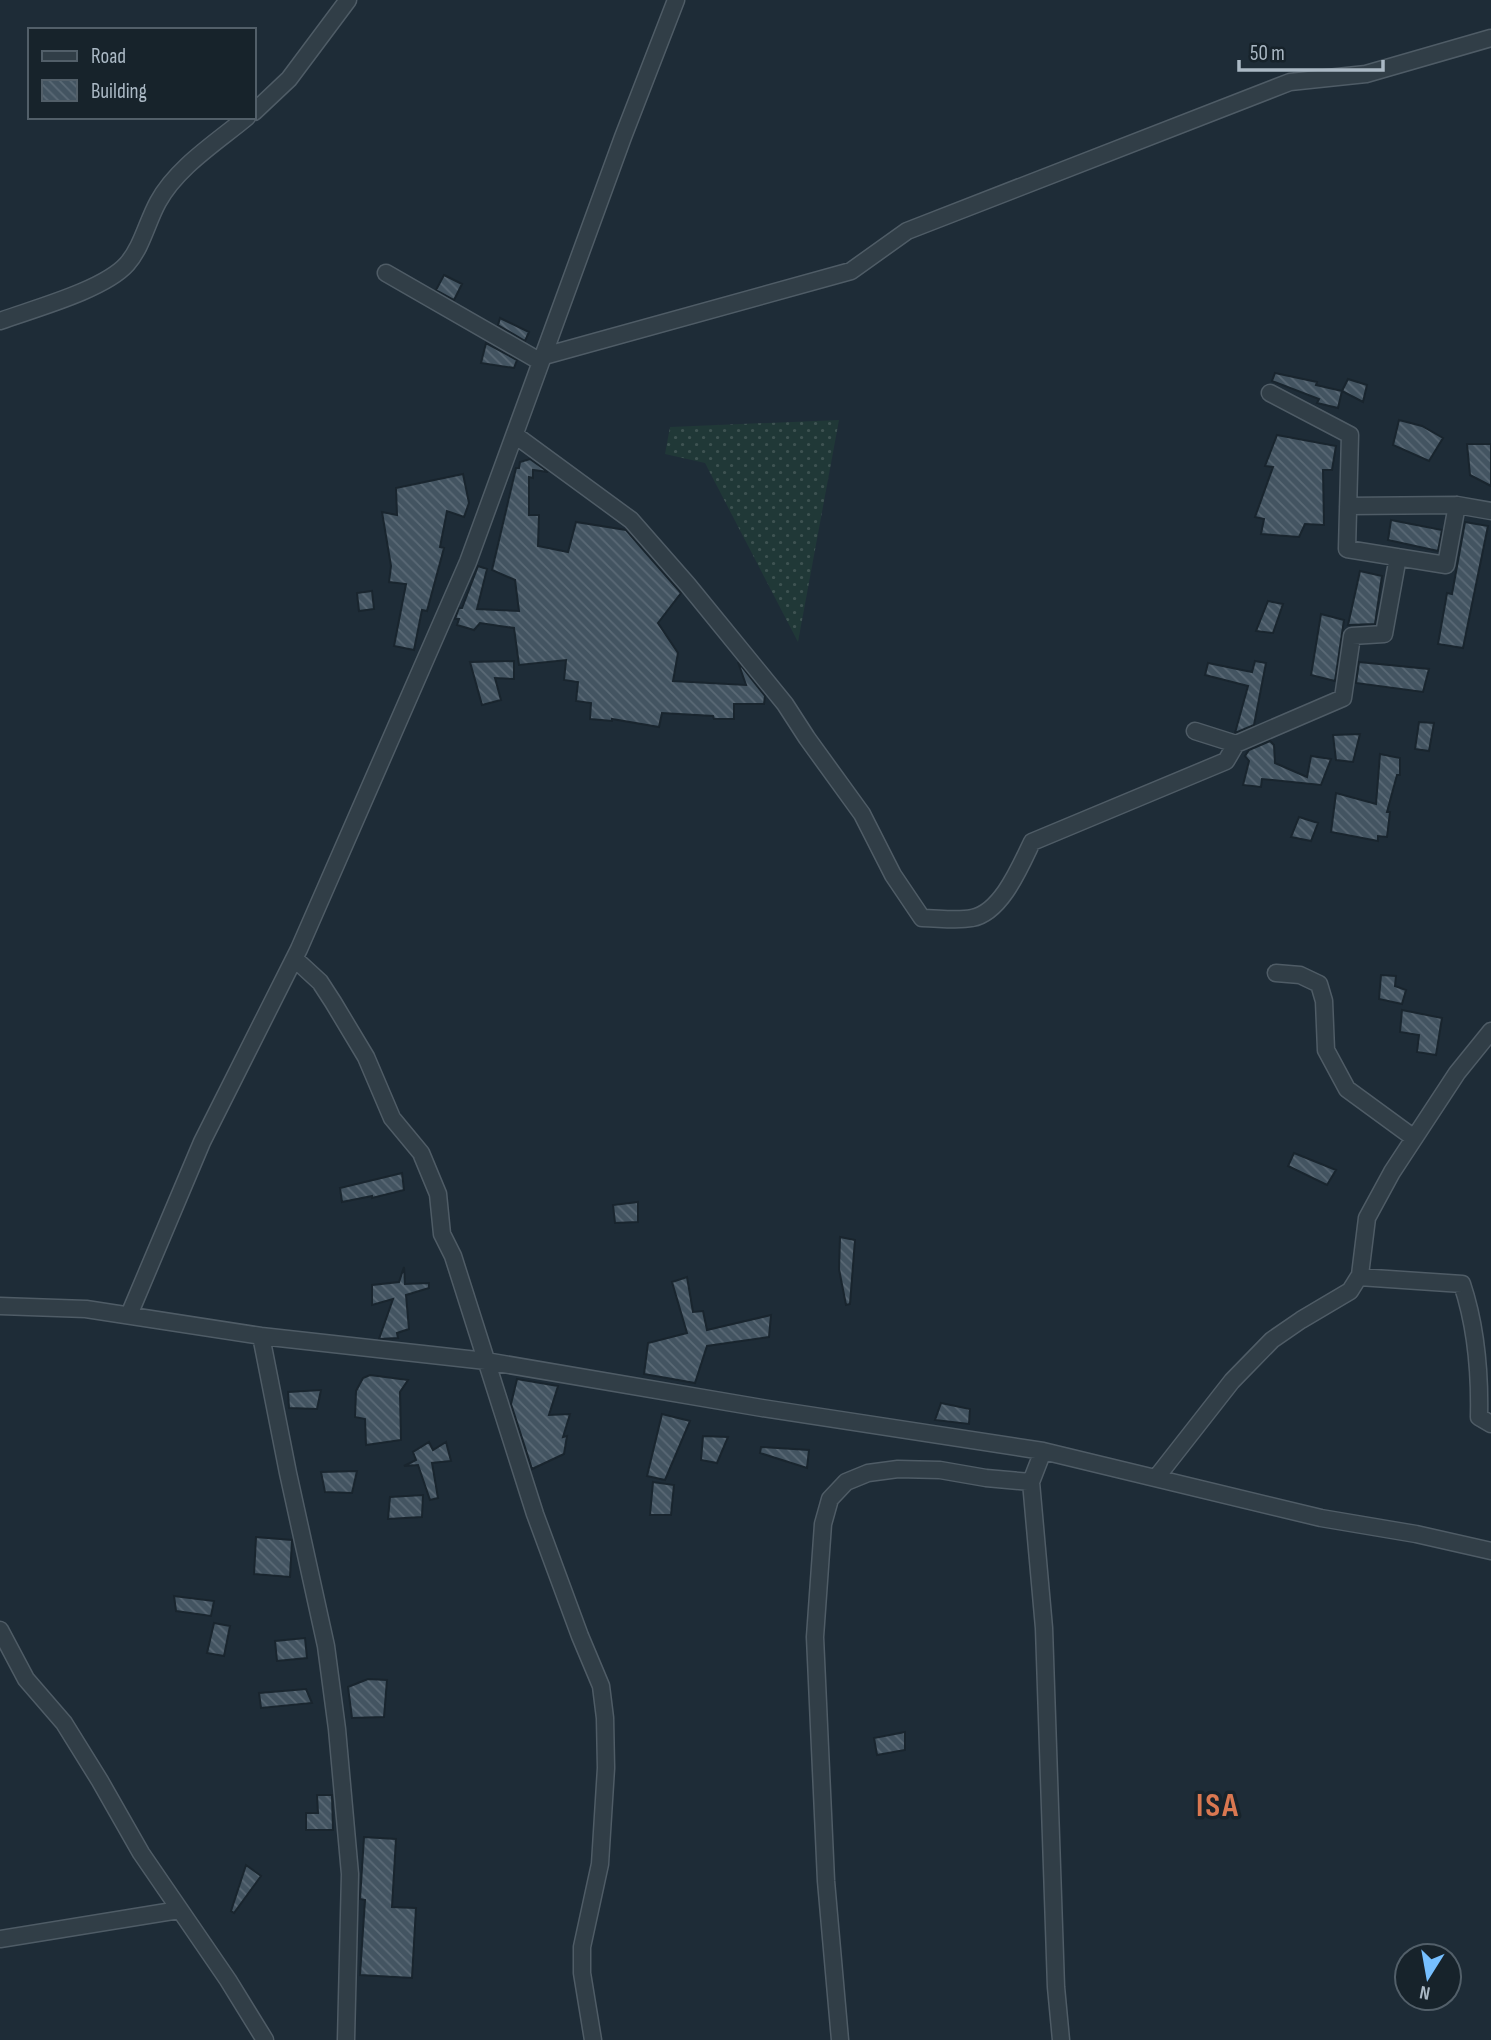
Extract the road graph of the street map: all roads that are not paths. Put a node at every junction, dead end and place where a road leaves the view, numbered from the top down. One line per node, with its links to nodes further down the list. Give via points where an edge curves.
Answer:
1 (348, 0): 4 (street, via 289,79)
2 (676, 0): 8 (street)
3 (1491, 37): 8 (street, via 1366,74 1290,82 907,231 851,271)
4 (256, 110)
5 (245, 119): 7 (street, via 172,181 127,264 79,292)
6 (386, 273): 8 (street)
7 (0, 321)
8 (542, 359): 10 (street)
9 (1270, 393): 12 (street, via 1350,435)
10 (515, 435): 16 (street, via 631,520 688,585 785,704 862,814 893,875 922,918 973,918 993,909 1032,842 1226,761); 17 (street, via 468,562)
11 (1457, 505): 12 (street); 13 (street); 14 (street, via 1446,565)
12 (1348, 506): 14 (street, via 1348,549)
13 (1491, 511)
14 (1398, 557): 16 (street, via 1384,634 1352,636 1343,698)
15 (1195, 731): 16 (street)
16 (1236, 744)
17 (295, 958): 23 (street, via 202,1142); 25 (street, via 333,1002 359,1045 392,1118 421,1153 438,1194 442,1234)
18 (1276, 973): 20 (street, via 1300,975 1319,984 1326,1050 1348,1089)
19 (1491, 1031): 20 (street)
20 (1414, 1138): 21 (street, via 1367,1218)
21 (1359, 1278): 26 (street, via 1462,1284 1473,1332 1479,1417); 28 (street, via 1346,1296 1272,1340 1232,1381)
22 (0, 1306): 23 (street)
23 (129, 1315): 24 (street)
24 (261, 1336): 25 (street); 36 (street, via 326,1646 337,1729 350,1874)
25 (486, 1361): 27 (street); 37 (street, via 535,1514 601,1686 606,1768 600,1864 582,1947)
26 (1491, 1424)
27 (1044, 1451): 28 (street); 29 (street)
28 (1156, 1478): 30 (street, via 1321,1518)
29 (1031, 1482): 38 (street, via 898,1469 846,1482 830,1499 823,1524 815,1637 826,1881); 39 (street, via 1045,1641)
30 (1491, 1550)
31 (0, 1630): 32 (street)
32 (4, 1645): 33 (street, via 64,1723)
33 (179, 1910): 34 (street); 35 (street)
34 (0, 1939)
35 (265, 2040)
36 (346, 2040)
37 (593, 2040)
38 (840, 2040)
39 (1062, 2040)

